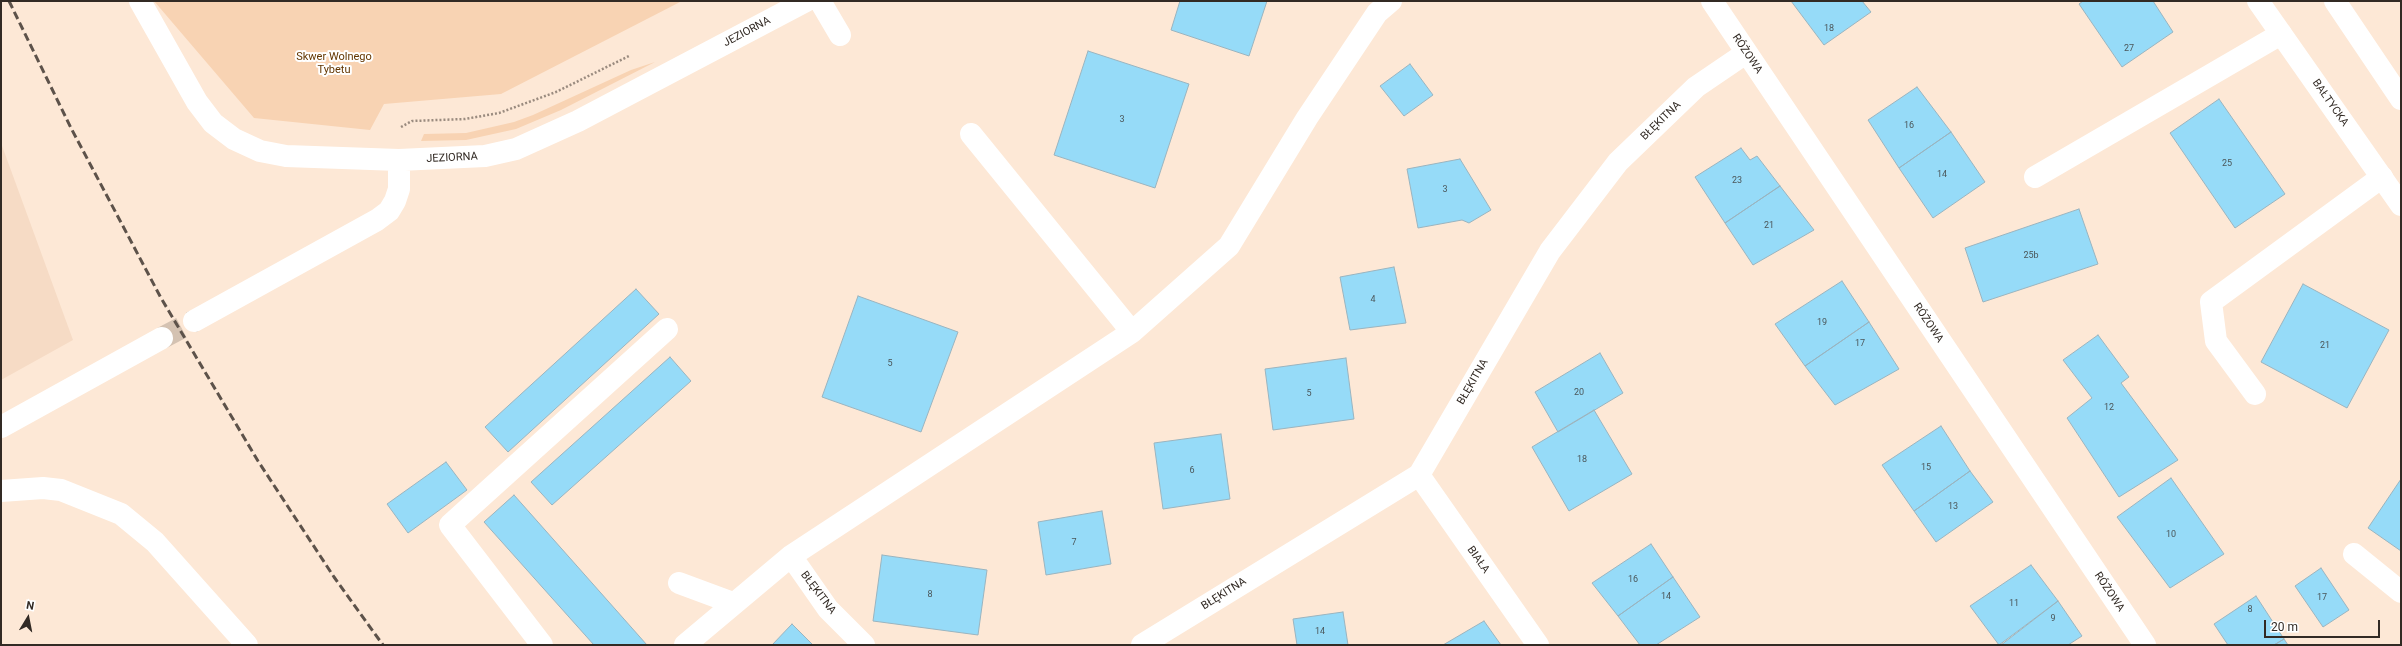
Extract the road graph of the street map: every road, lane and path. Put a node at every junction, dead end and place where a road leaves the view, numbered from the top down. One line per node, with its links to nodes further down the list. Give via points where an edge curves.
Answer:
1 (140, 1): 14 (street, JEZIORNA, via 198,102 213,123 234,139 260,151 286,156)
2 (806, 1): 14 (street, JEZIORNA, via 578,121 516,149 478,156)
3 (820, 1): 9 (street)
4 (1391, 1): 20 (street, via 1376,13 1307,118 1229,246)
5 (1712, 1): 10 (street, RÓŻOWA)
6 (2258, 1): 8 (street, BAŁTYCKA)
7 (2335, 1): 12 (street)
8 (2281, 34): 15 (street); 16 (street, BAŁTYCKA)
9 (840, 35)
10 (1746, 52): 24 (street, BŁĘKITNA, via 1696,88 1618,162 1550,251); 37 (street, RÓŻOWA)
11 (632, 54): 14 (path, via 556,92 499,113 465,119 406,123 400,133)
12 (2401, 99)
13 (971, 134): 20 (street)
14 (399, 160): 18 (street, via 399,189 389,211)
15 (2035, 177)
16 (2382, 177): 17 (street, BAŁTYCKA); 22 (street, via 2211,302 2216,341)
17 (2401, 206)
18 (194, 321)
19 (667, 329): 32 (street, via 450,525)
20 (1132, 332): 27 (street)
21 (162, 338): 23 (street)
22 (2255, 394)
23 (1, 427)
24 (1419, 475): 35 (street, BŁĘKITNA); 36 (street, BIAŁA)
25 (1, 491): 31 (street, via 43,488 61,490 121,514 156,542)
26 (2354, 554): 29 (street)
27 (791, 556): 30 (street); 34 (street, BŁĘKITNA, via 828,610)
28 (679, 583): 30 (street)
29 (2401, 592)
30 (733, 603): 33 (street)
31 (247, 645)
32 (542, 645)
33 (685, 645)
34 (864, 645)
35 (1142, 645)
36 (1538, 645)
37 (2145, 645)

